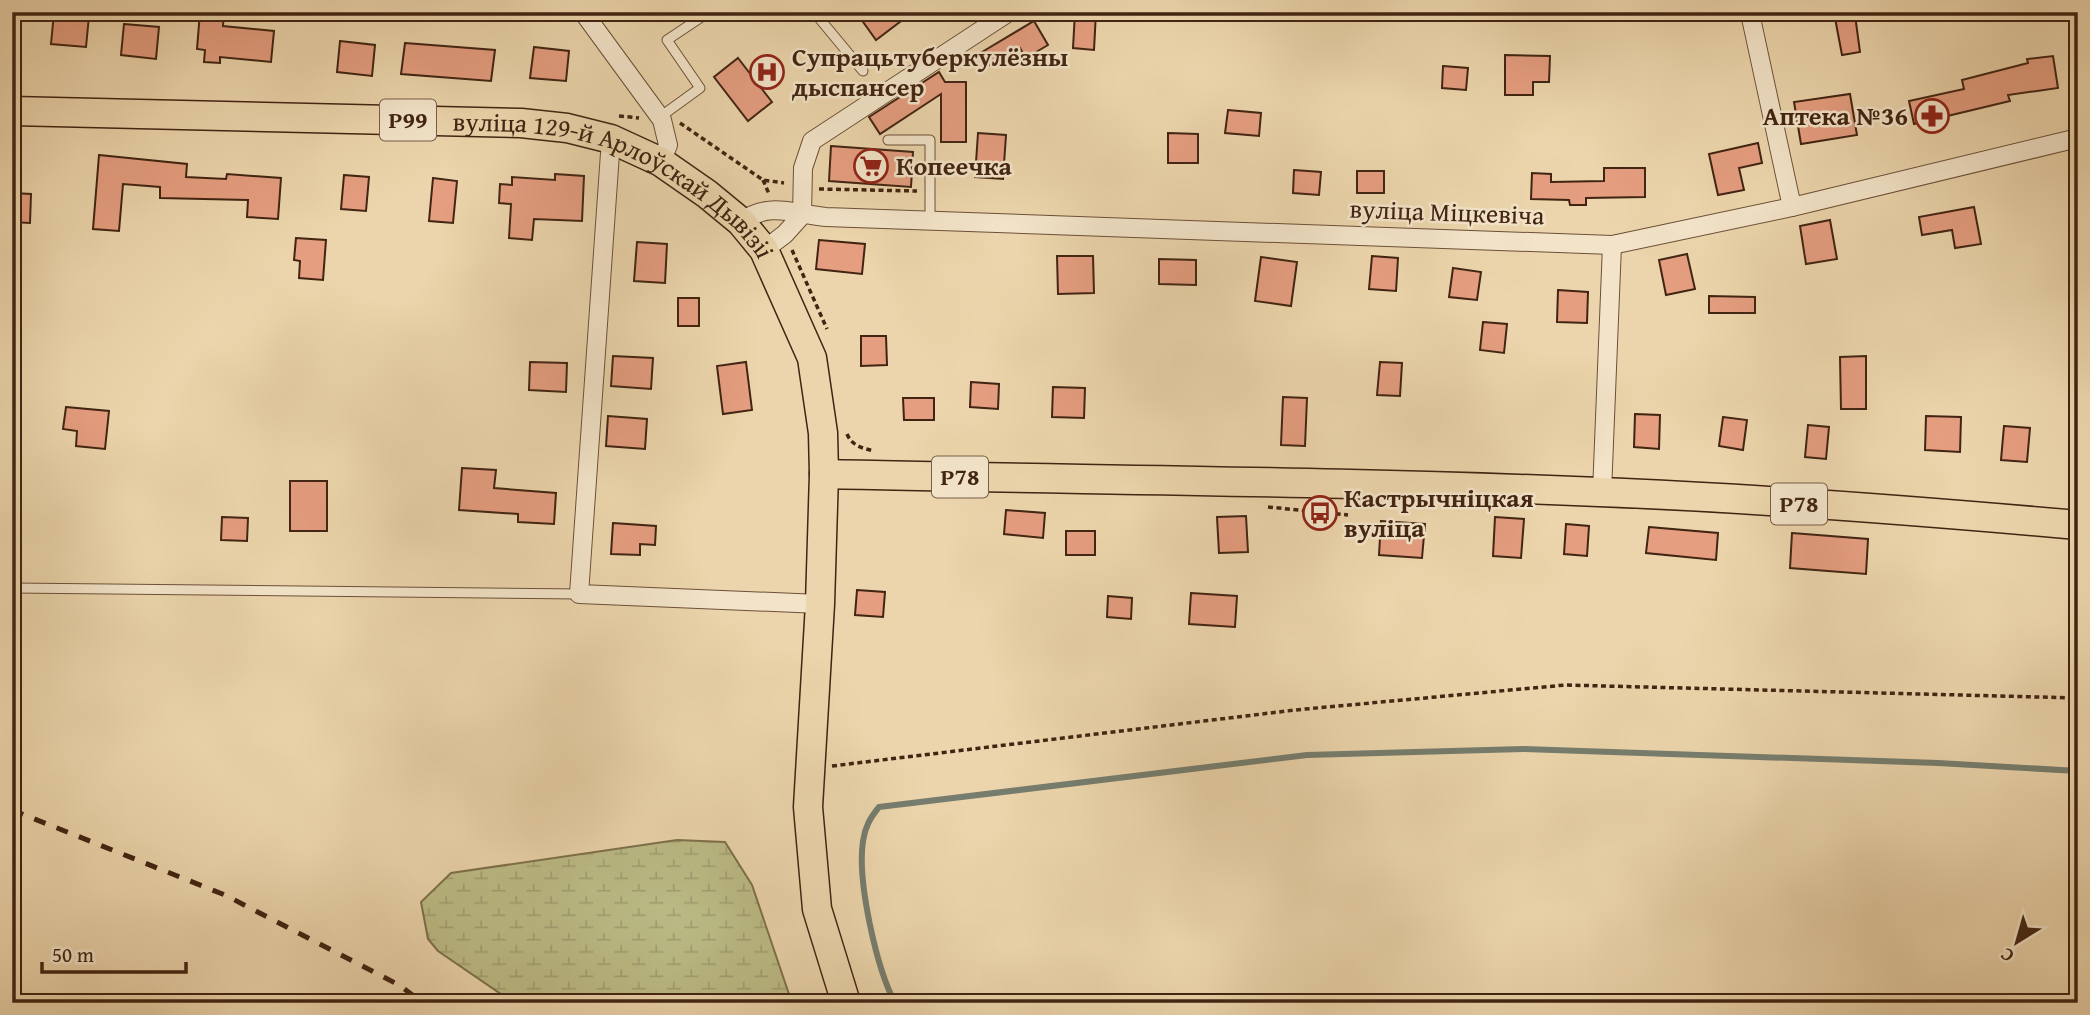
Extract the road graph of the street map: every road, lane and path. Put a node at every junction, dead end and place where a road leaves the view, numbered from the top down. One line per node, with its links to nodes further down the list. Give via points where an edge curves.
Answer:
1 (583, 12): 8 (street)
2 (709, 12): 8 (lane, via 667,40 700,88)
3 (814, 12): 6 (lane)
4 (1009, 12): 14 (street, via 812,141 803,167)
5 (1753, 12): 16 (street)
6 (863, 71)
7 (12, 111): 10 (main road, вуліца 129-й Арлоўскай Дывізіі / Р99, via 521,123)
8 (660, 117): 12 (street, via 668,135)
9 (2078, 138): 16 (street, вуліца Міцкевіча)
10 (611, 139): 12 (main road, вуліца 129-й Арлоўскай Дывізіі / Р99); 26 (street)
11 (888, 140): 15 (lane, via 930,140)
12 (661, 162): 19 (main road, вуліца 129-й Арлоўскай Дывізіі / Р99)
13 (763, 180): 14 (path)
14 (803, 186): 15 (path); 17 (street)
15 (930, 192): 18 (lane)
16 (1792, 207): 20 (street, вуліца Міцкевіча)
17 (802, 215): 18 (street, вуліца Міцкевіча); 19 (street, вуліца Міцкевіча, via 775,209 756,211); 21 (street)
18 (930, 219): 20 (street, вуліца Міцкевіча)
19 (741, 222): 21 (main road, вуліца 129-й Арлоўскай Дывізіі / Р99)
20 (1612, 245): 23 (street)
21 (764, 250): 22 (main road, вуліца 129-й Арлоўскай Дывізіі / Р99, via 812,358)
22 (824, 474): 23 (main road, Р78); 27 (main road, вуліца 129-й Арлоўскай Дывізіі)
23 (1602, 492): 24 (main road, Р78)
24 (2078, 525)
25 (12, 588): 26 (lane)
26 (579, 594): 27 (street)
27 (820, 604): 29 (main road, вуліца 129-й Арлоўскай Дывізіі)
28 (2078, 698): 29 (path, via 1565,685 1295,710)
29 (810, 769): 30 (main road, вуліца 129-й Арлоўскай Дывізіі, via 808,807 817,909)
30 (846, 1003)

